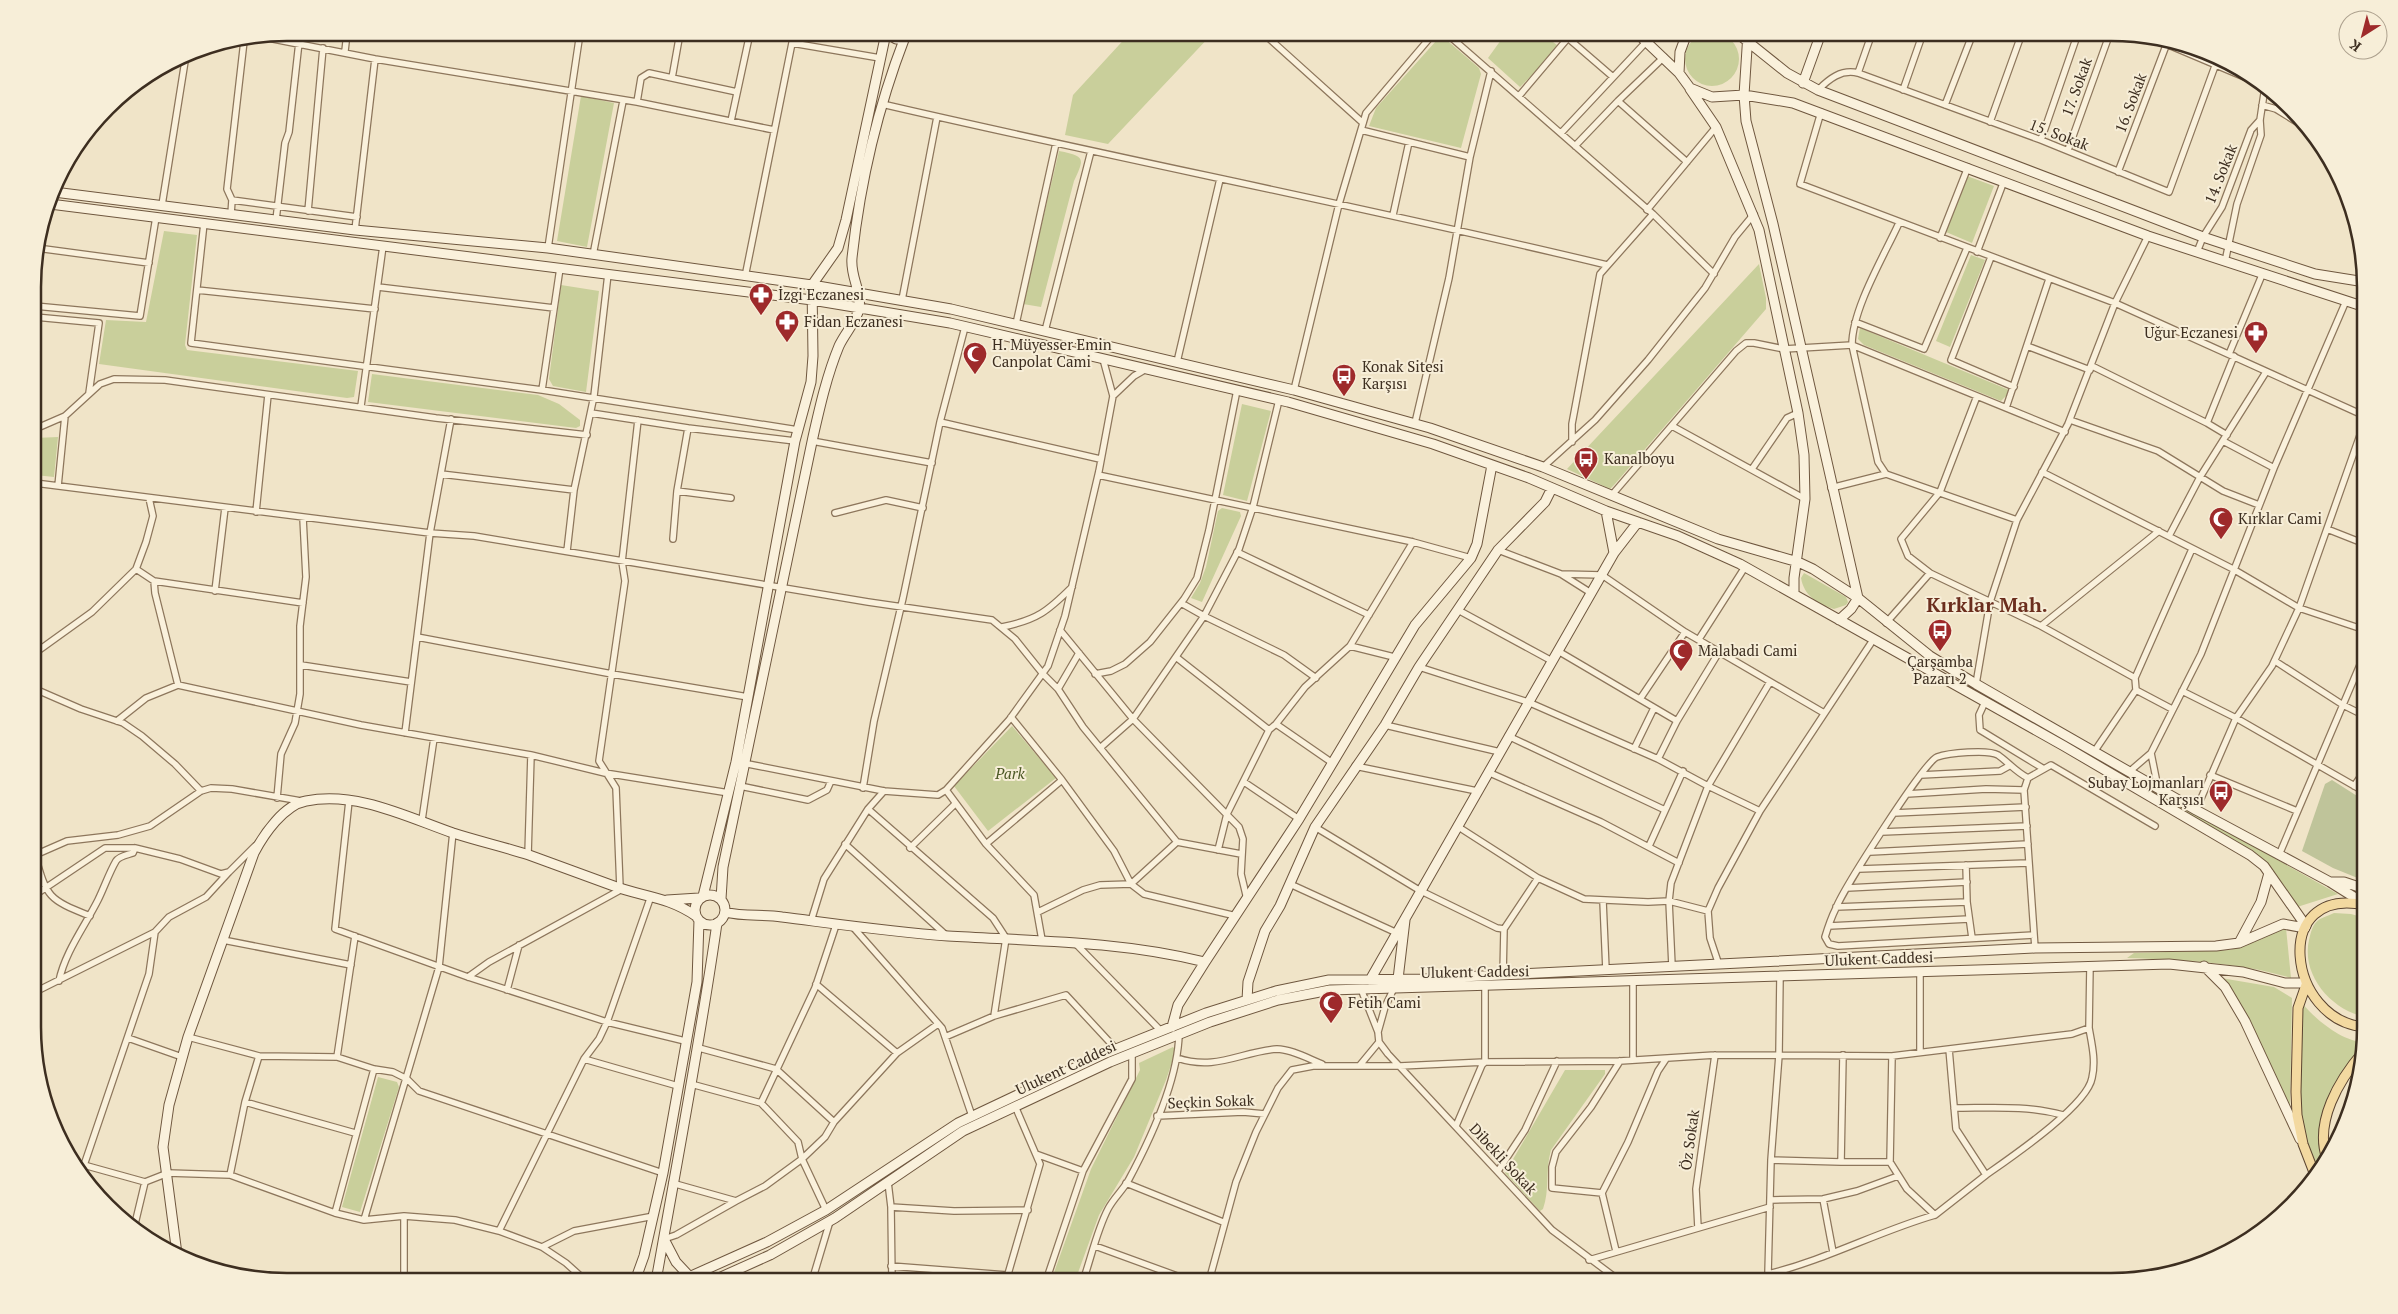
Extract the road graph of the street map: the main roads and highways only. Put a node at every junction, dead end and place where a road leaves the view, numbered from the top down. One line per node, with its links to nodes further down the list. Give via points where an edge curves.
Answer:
1 (2357, 904): 2 (main road, via 2337,903 2323,908 2308,921 2302,936 2300,957)
2 (2306, 984): 3 (main road, via 2329,1012); 6 (main road, via 2298,1008 2296,1092 2303,1144)
3 (2357, 1025)
4 (2354, 1063): 5 (main road, via 2344,1076 2328,1111)
5 (2324, 1150)
6 (2312, 1167)

